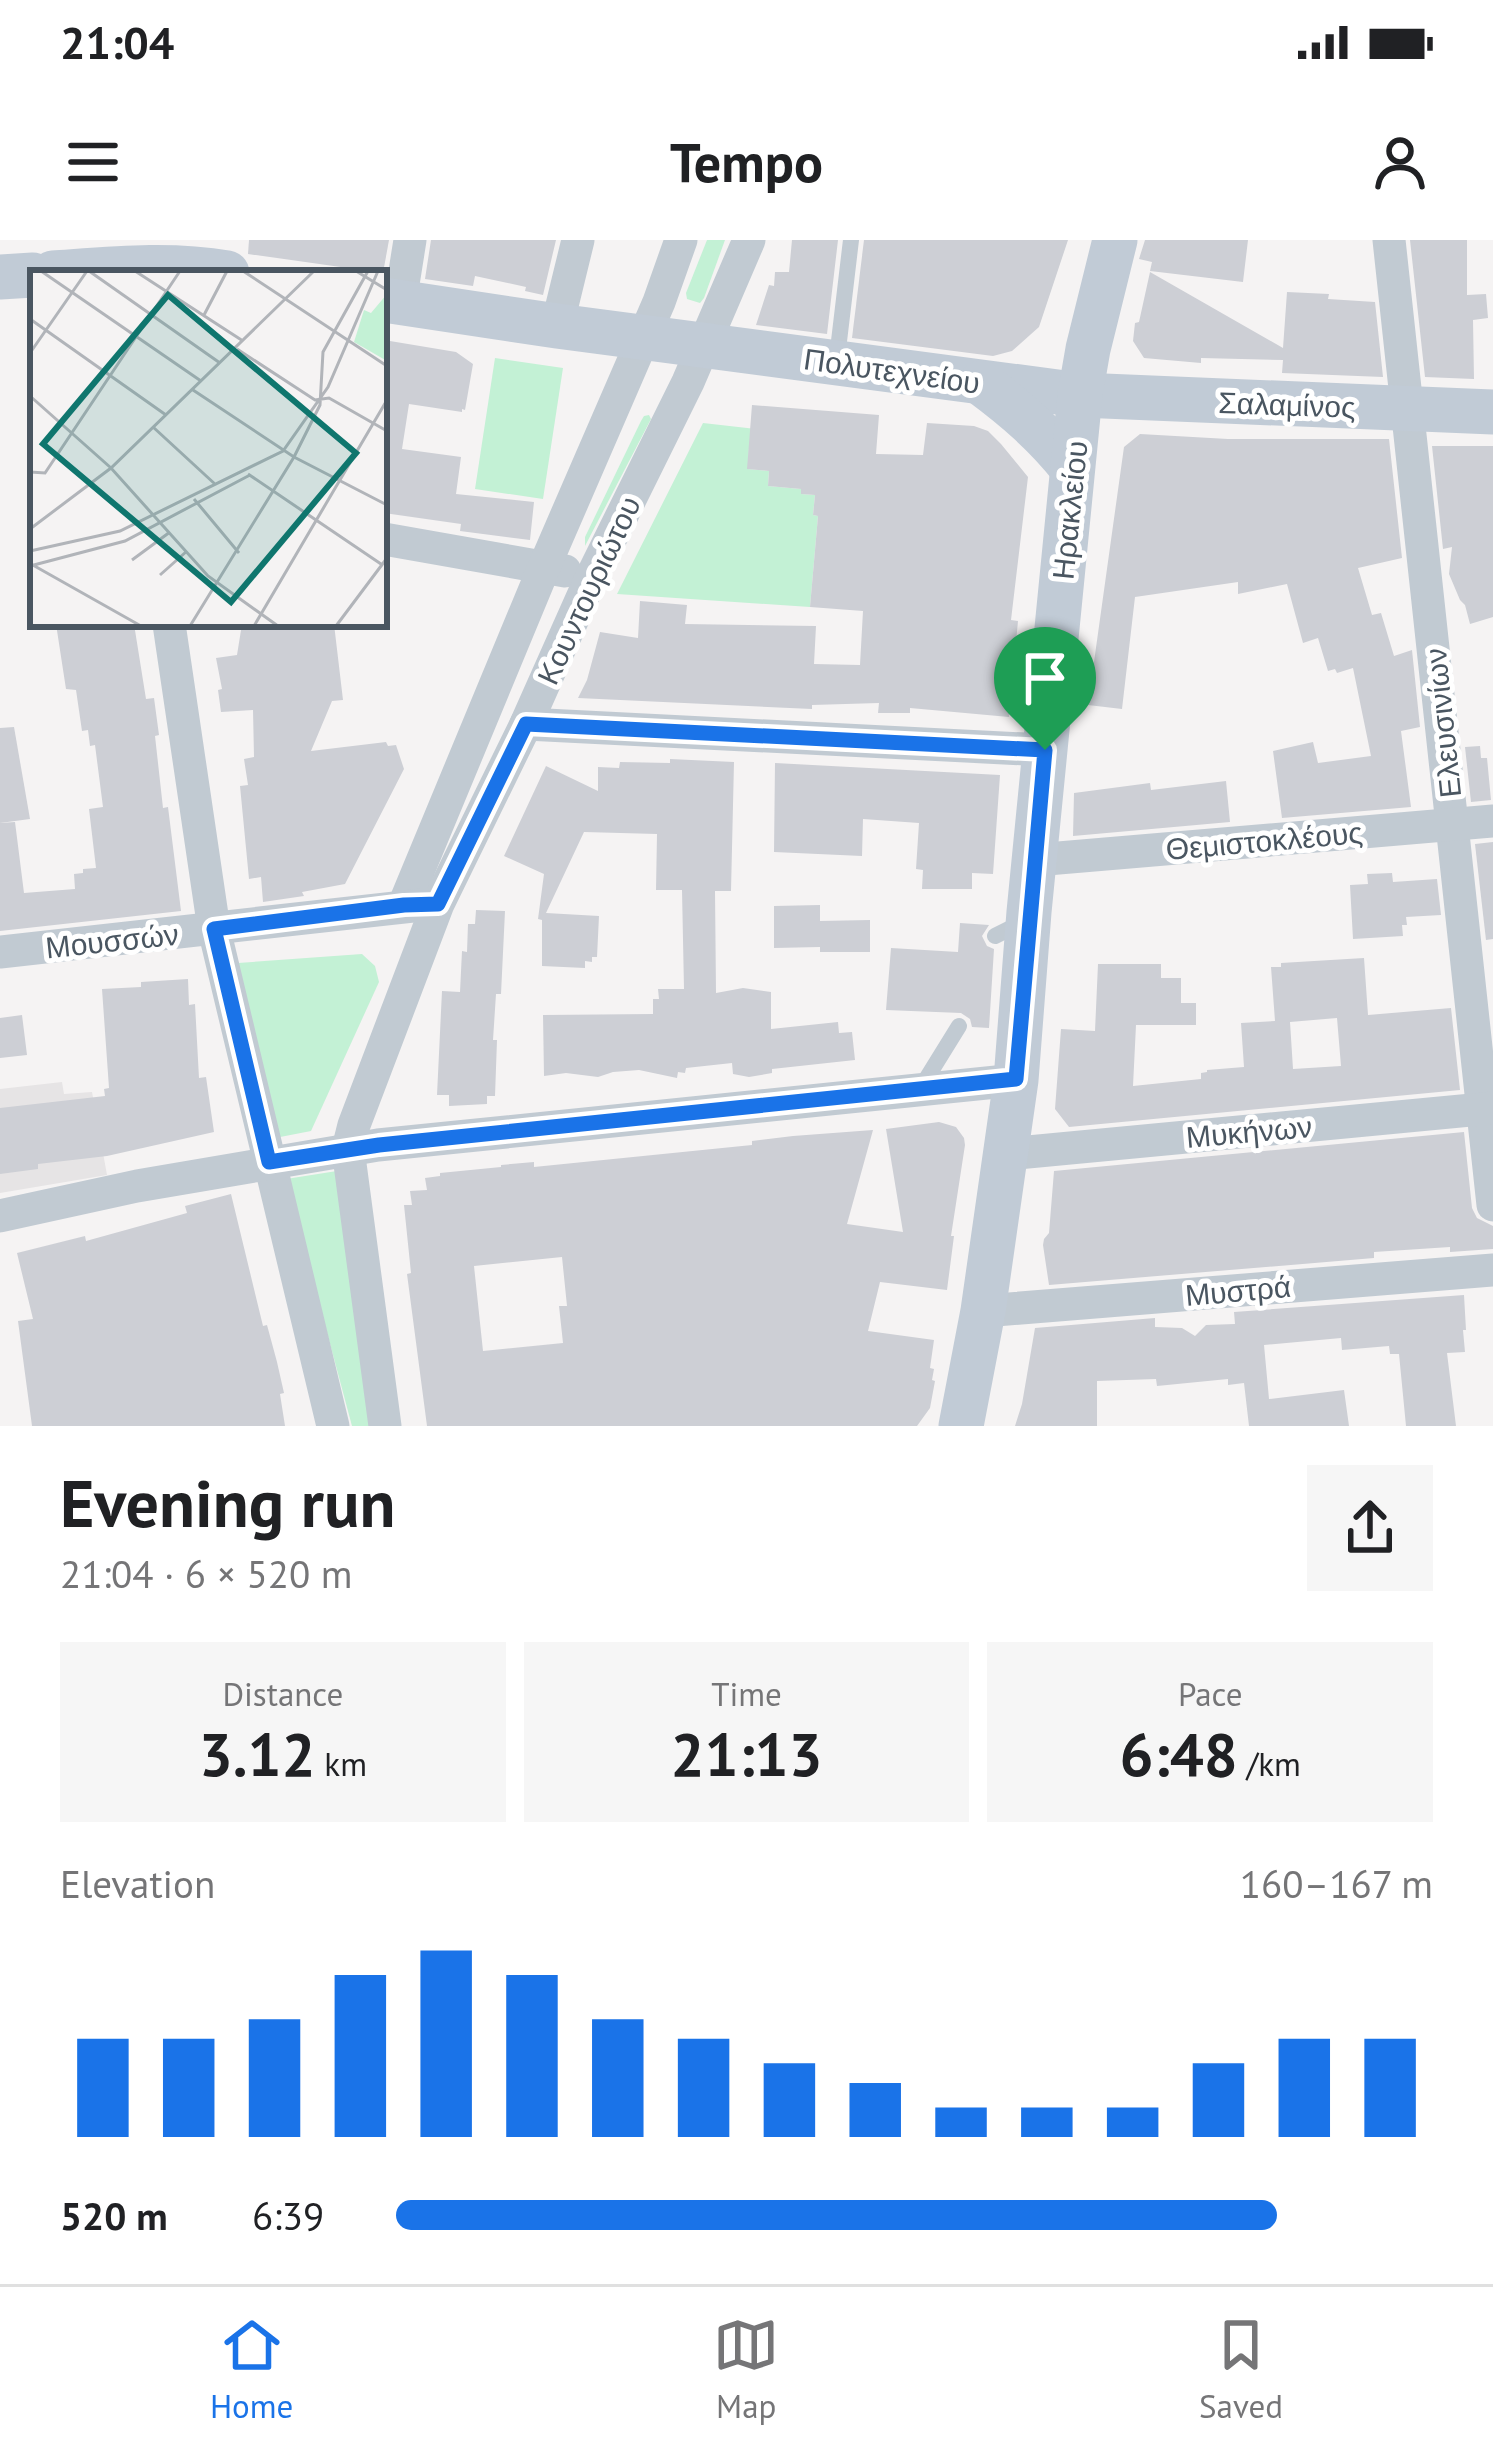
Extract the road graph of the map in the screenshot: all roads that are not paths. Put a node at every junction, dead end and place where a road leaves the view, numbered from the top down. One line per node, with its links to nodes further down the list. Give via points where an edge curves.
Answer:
1 (410, 240): 13 (street)
2 (578, 240): 14 (street)
3 (681, 240): 15 (street, Κουντουριώτου)
4 (749, 240): 16 (street, Κουντουριώτου)
5 (851, 240): 17 (lane)
6 (1115, 240): 19 (main road, Ηρακλείου)
7 (1389, 240): 20 (street, Ελευσινίων)
8 (130, 260): 9 (main road); 10 (main road)
9 (71, 270)
10 (211, 270)
11 (30, 274): 12 (main road)
12 (0, 277)
13 (392, 301): 14 (main road)
14 (557, 326): 15 (main road)
15 (644, 336): 16 (main road, Πολυτεχνείου); 24 (street, Κουντουριώτου)
16 (704, 344): 17 (main road, Πολυτεχνείου); 25 (street, Κουντουριώτου)
17 (836, 362): 18 (main road, Πολυτεχνείου)
18 (979, 381): 19 (main road, Πολυτεχνείου); 22 (main road)
19 (1081, 395): 20 (main road, Σαλαμίνος); 22 (main road, Ηρακλείου)
20 (1408, 410): 21 (main road, Σαλαμίνος); 30 (street, Ελευσινίων)
21 (1493, 412)
22 (1072, 468): 28 (main road, Ηρακλείου)
23 (387, 539): 24 (street)
24 (545, 565): 25 (street); 33 (street, Κουντουριώτου)
25 (591, 578): 27 (street, Κουντουριώτου)
26 (169, 627): 34 (street)
27 (526, 724): 28 (street); 32 (street, Κουντουριώτου)
28 (1045, 750): 31 (main road, Ηρακλείου)
29 (1493, 820): 30 (street, Θεμιστοκλέους)
30 (1452, 824): 31 (street, Θεμιστοκλέους); 39 (street, Ελευσινίων)
31 (1035, 860): 37 (main road, Ηρακλείου, via 1012,927)
32 (438, 904): 33 (street, Μουσσών); 40 (street, Κουντουριώτου)
33 (404, 905): 34 (street, Μουσσών)
34 (214, 929): 35 (street, Μουσσών); 42 (street)
35 (0, 952)
36 (959, 1027): 38 (lane)
37 (1016, 1079): 38 (street); 41 (main road, Ηρακλείου)
38 (919, 1089): 40 (street)
39 (1488, 1108): 41 (street, Μυκήνων); 43 (street, Ελευσινίων)
40 (348, 1149): 42 (street); 48 (street, Κουντουριώτου)
41 (1006, 1154): 46 (main road, Ηρακλείου)
42 (269, 1162): 44 (street); 47 (street)
43 (1493, 1205)
44 (0, 1216)
45 (1493, 1270): 46 (street, Μυστρά)
46 (983, 1311): 49 (main road, Ηρακλείου)
47 (333, 1426)
48 (386, 1426)
49 (961, 1426)

